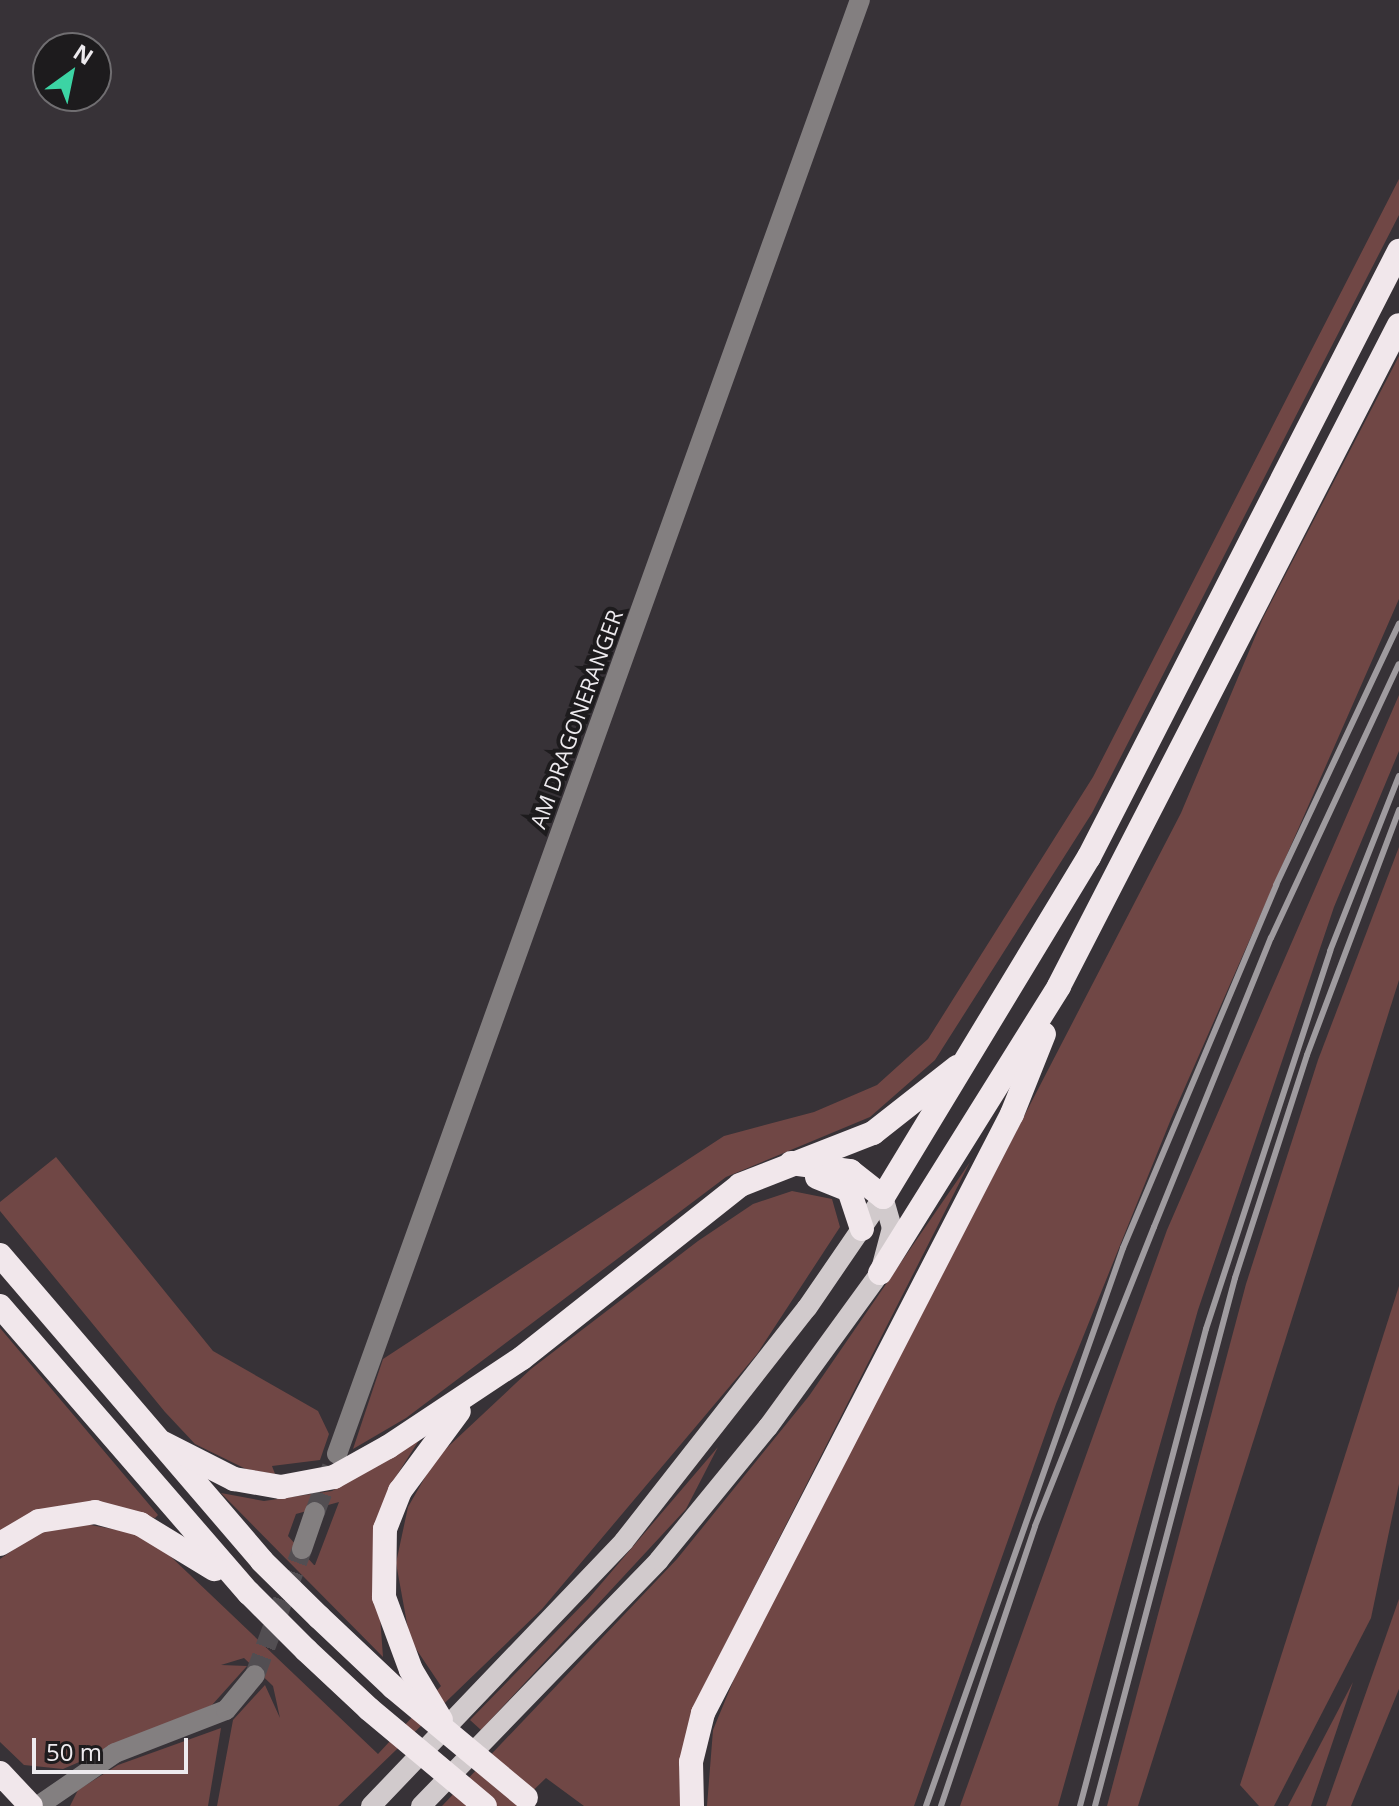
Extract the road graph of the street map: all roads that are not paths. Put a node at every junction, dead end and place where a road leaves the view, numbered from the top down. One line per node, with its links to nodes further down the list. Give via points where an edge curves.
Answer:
1 (860, 0): 15 (street, AM DRAGONERANGER)
2 (1399, 251): 5 (highway, via 1089,857)
3 (1399, 325): 4 (highway)
4 (1059, 986): 11 (highway); 29 (highway, via 1012,1114 703,1713 691,1762)
5 (976, 1051): 6 (highway, via 873,1133); 7 (highway)
6 (791, 1163): 7 (highway, via 850,1171); 8 (highway, via 748,1180)
7 (883, 1197): 9 (main road); 11 (main road, via 892,1228)
8 (712, 1208): 9 (highway, via 776,1182 825,1178 849,1190); 13 (highway)
9 (862, 1229): 26 (main road, via 624,1541)
10 (0, 1255): 14 (highway)
11 (880, 1273): 27 (main road, via 669,1548)
12 (0, 1306): 19 (highway)
13 (470, 1396): 14 (highway, bridge, via 334,1477 281,1487 234,1479); 21 (highway, bridge, via 406,1481 385,1529 384,1597 411,1670)
14 (147, 1434): 21 (highway, bridge, via 262,1561)
15 (337, 1454)
16 (315, 1512): 18 (street)
17 (0, 1544): 19 (highway, via 53,1517 110,1515 153,1530)
18 (302, 1549)
19 (248, 1592): 28 (highway, bridge, via 369,1709)
20 (255, 1675): 25 (street, via 226,1710 115,1753)
21 (453, 1739): 23 (highway, bridge)
22 (0, 1773): 24 (highway)
23 (531, 1802)
24 (31, 1806)
25 (38, 1806)
26 (371, 1806)
27 (421, 1806)
28 (485, 1806)
29 (692, 1806)

